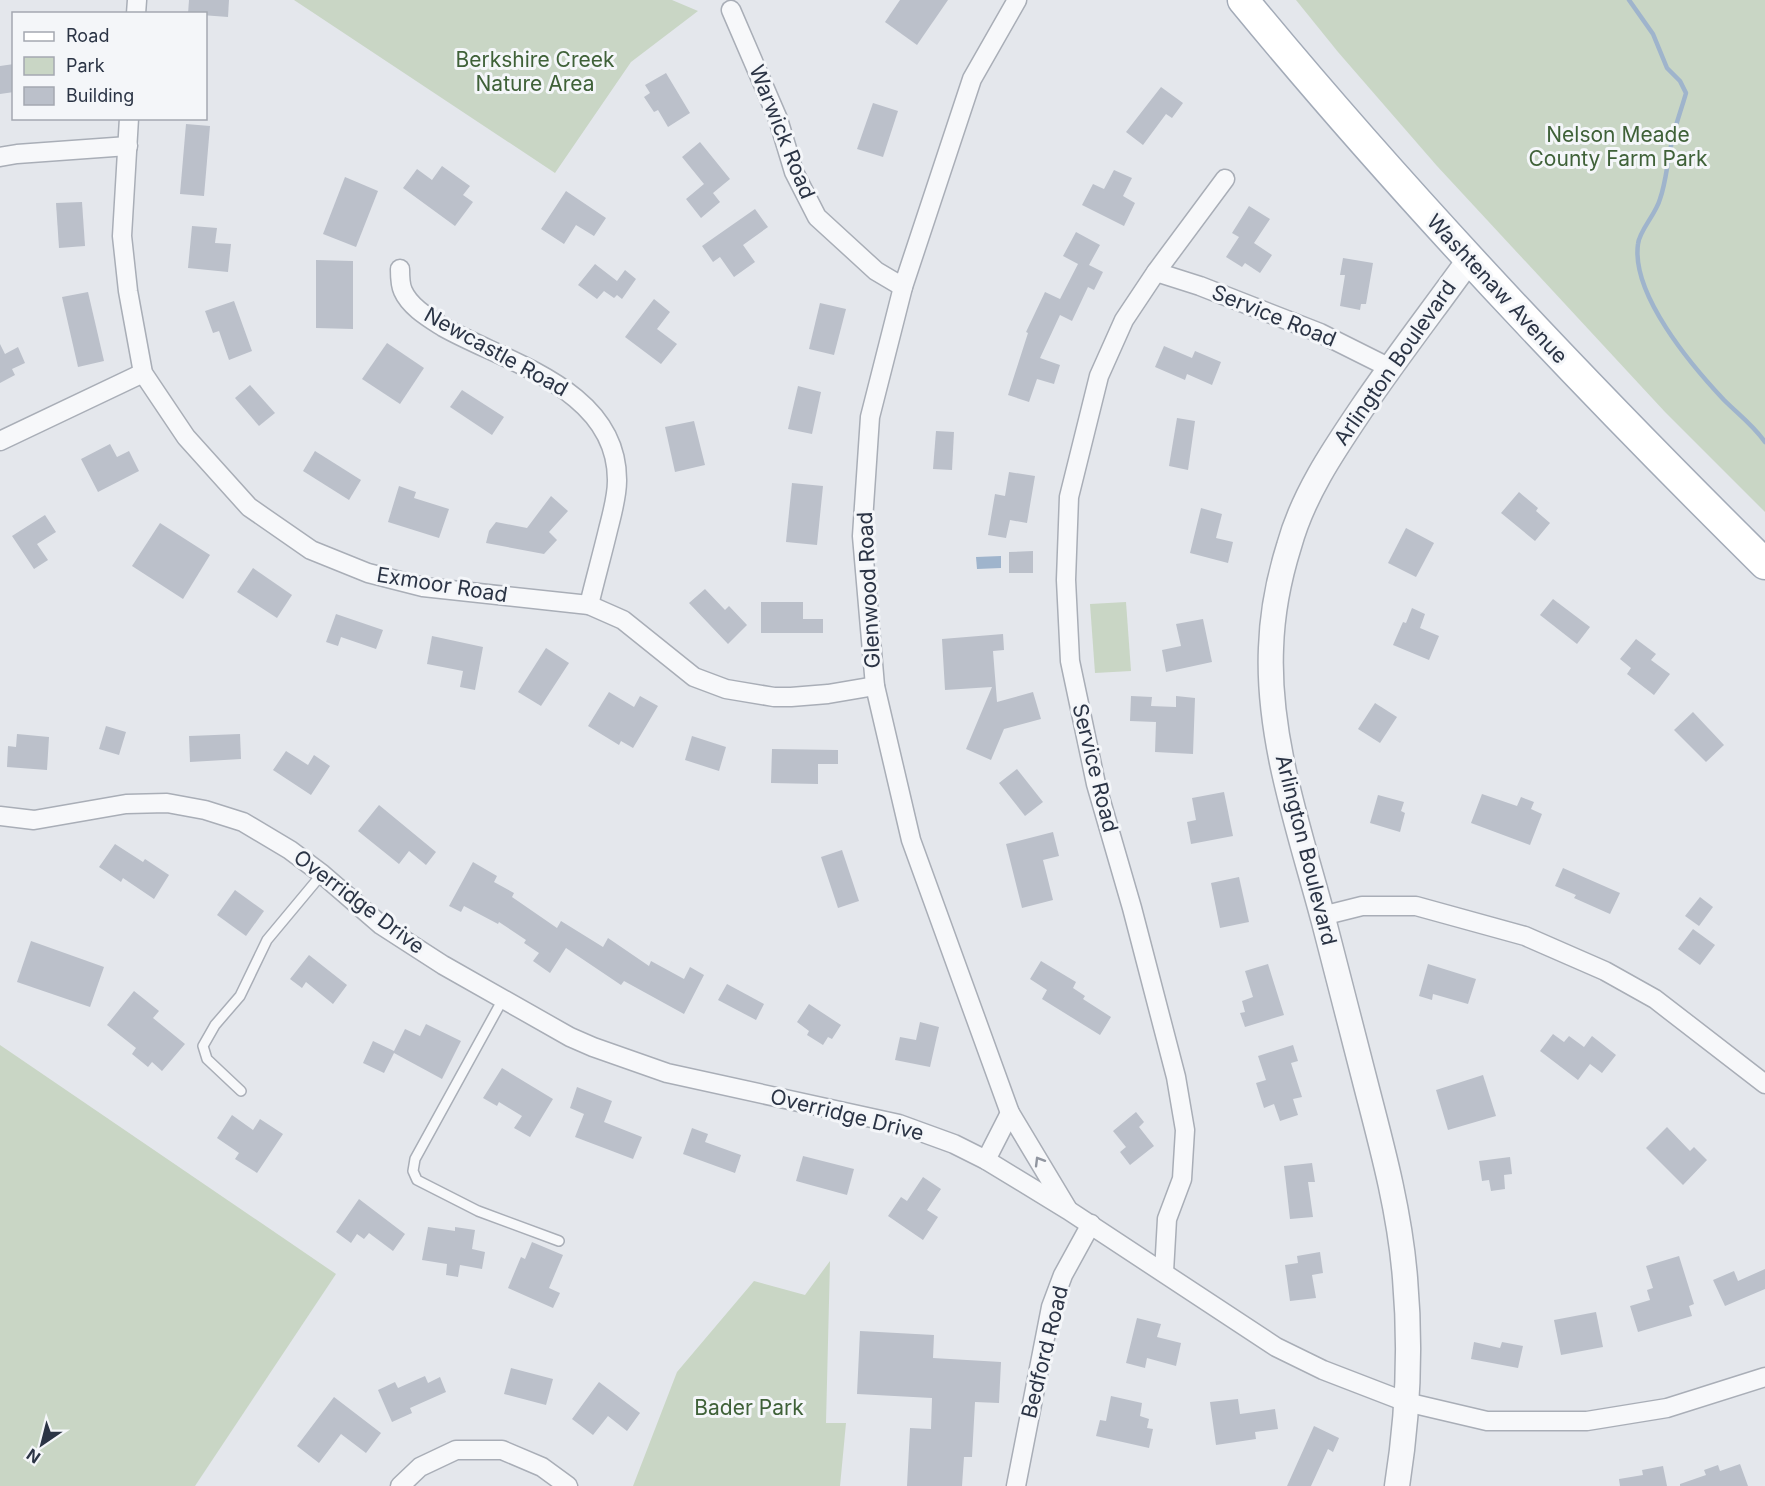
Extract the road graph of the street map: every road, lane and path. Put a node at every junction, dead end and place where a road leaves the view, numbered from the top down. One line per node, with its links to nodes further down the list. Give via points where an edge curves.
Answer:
1 (1017, 0): 11 (street, Glenwood Road, via 972,79)
2 (1243, 0): 8 (main road, Washtenaw Avenue)
3 (731, 10): 11 (street, Warwick Road, via 778,119 794,172 817,217 876,272)
4 (129, 120): 5 (street, Exmoor Road)
5 (128, 146): 6 (street); 13 (street, Exmoor Road, via 122,236)
6 (0, 158)
7 (1225, 179): 10 (street, Service Road)
8 (1469, 260): 12 (street, Arlington Boulevard); 15 (main road, Washtenaw Avenue, via 1589,388)
9 (400, 268): 16 (street, Newcastle Road, via 402,290 411,304 463,338 552,381 578,398 605,433 614,455 617,480)
10 (1155, 272): 12 (street, Service Road, via 1320,333); 29 (street, Service Road, via 1124,320 1099,376 1069,497 1066,580 1070,661 1096,784 1176,1077 1185,1130 1182,1179 1167,1219)
11 (903, 287): 17 (street, Glenwood Road, via 870,417 862,536)
12 (1389, 368): 20 (street, Arlington Boulevard, via 1326,462 1306,501 1289,544 1271,644 1275,719)
13 (143, 373): 14 (street); 16 (street, Exmoor Road, via 186,437 249,507 311,550 368,573 423,587)
14 (0, 441)
15 (1765, 564)
16 (589, 605): 17 (street, Exmoor Road, via 623,620 694,677 726,688 791,697)
17 (875, 686): 24 (street, Glenwood Road, via 911,840)
18 (0, 816): 19 (street, Overridge Drive, via 34,820 126,804 167,803 243,822)
19 (322, 874): 21 (street, Overridge Drive, via 381,925); 23 (lane, via 267,940 240,996 203,1046 207,1059)
20 (1322, 916): 22 (street, via 1362,906 1416,906 1525,936 1605,971 1654,999); 31 (street, Arlington Boulevard, via 1383,1152 1399,1231 1408,1340)
21 (503, 999): 25 (street, Overridge Drive, via 578,1040 667,1074 899,1124); 28 (lane, via 415,1159 413,1171 417,1180 478,1211)
22 (1765, 1084)
23 (241, 1092)
24 (1010, 1113): 25 (street); 26 (street, Glenwood Road, one-way to 24)
25 (986, 1160): 26 (street, Overridge Drive)
26 (1068, 1209): 27 (street, Overridge Drive)
27 (1091, 1224): 29 (street, Overridge Drive); 34 (street, Bedford Road, via 1051,1306)
28 (559, 1241)
29 (1164, 1272): 31 (street, Overridge Drive, via 1276,1347 1323,1370)
30 (1765, 1377): 31 (street, Overridge Drive, via 1667,1408 1587,1421 1487,1420)
31 (1407, 1402): 35 (street, Arlington Boulevard)
32 (400, 1486): 33 (street, via 420,1467 456,1450 502,1450 542,1467)
33 (568, 1486)
34 (1016, 1486)
35 (1397, 1486)

